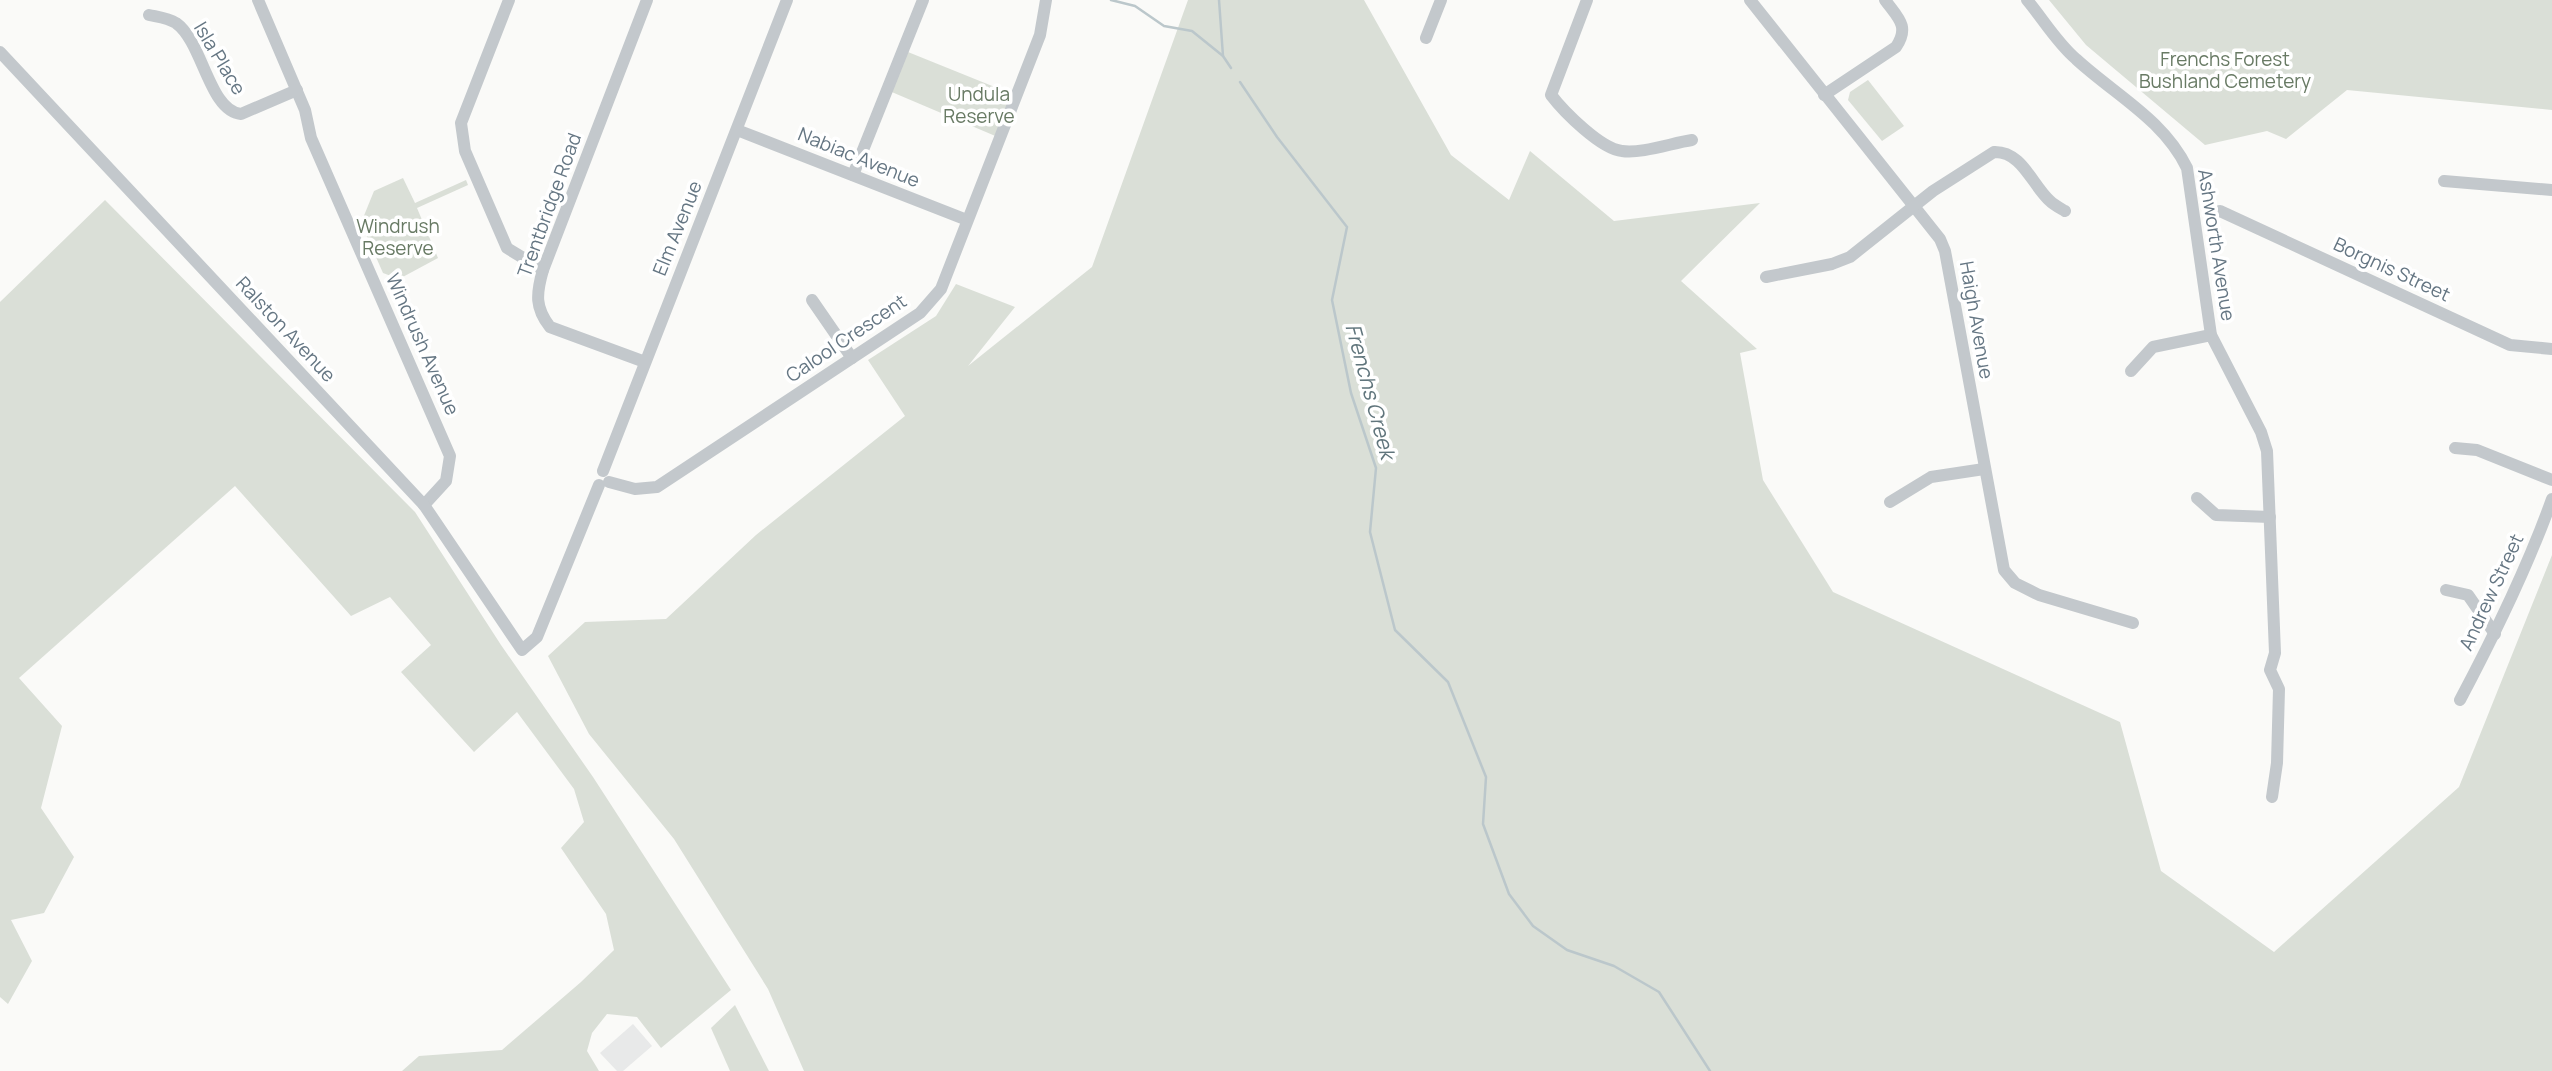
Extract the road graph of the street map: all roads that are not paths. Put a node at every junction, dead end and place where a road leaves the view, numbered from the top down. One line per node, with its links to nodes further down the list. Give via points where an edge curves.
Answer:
1 (258, 0): 15 (street, Windrush Avenue)
2 (509, 0): 26 (street, via 461,123 465,151 507,248)
3 (647, 0): 26 (street, Trentbridge Road)
4 (787, 0): 17 (street, Elm Avenue)
5 (923, 0): 19 (street)
6 (1046, 0): 25 (street, Calool Crescent, via 1040,35)
7 (1441, 0): 13 (street)
8 (1587, 0): 18 (street, via 1551,95 1612,149 1625,152)
9 (1750, 0): 16 (street, Haigh Avenue)
10 (1885, 0): 16 (street, via 1902,23 1903,37 1896,47)
11 (2027, 0): 29 (street, Ashworth Avenue, via 2073,57 2161,128 2177,147 2187,168)
12 (149, 15): 15 (street, Isla Place, via 173,21 189,36 220,102 234,113)
13 (1426, 38)
14 (0, 51): 41 (street, Ralston Avenue)
15 (297, 90): 41 (street, Windrush Avenue, via 311,138 450,456 446,481)
16 (1824, 95): 22 (street, Haigh Avenue)
17 (737, 130): 19 (street, Nabiac Avenue); 32 (street, Elm Avenue)
18 (1692, 140)
19 (853, 175): 25 (street, Nabiac Avenue)
20 (2444, 181): 21 (street)
21 (2552, 190)
22 (1913, 207): 23 (street, via 1994,152 2003,152 2014,157); 27 (street, via 1850,257); 35 (street, Haigh Avenue, via 1945,251)
23 (2064, 211)
24 (2220, 211): 30 (street, Borgnis Street, via 2510,345)
25 (967, 220): 31 (street, Calool Crescent, via 941,289 920,313)
26 (542, 270): 32 (street, Trentbridge Road, via 536,303 551,327)
27 (1766, 277)
28 (812, 300): 31 (street)
29 (2211, 335): 33 (street, via 2153,347); 42 (street, Ashworth Avenue, via 2261,432 2267,451)
30 (2552, 349)
31 (852, 358): 36 (street, Calool Crescent, via 657,487 635,489)
32 (645, 362): 36 (street, Elm Avenue)
33 (2131, 371)
34 (2455, 449): 37 (street, via 2477,450)
35 (1984, 469): 40 (street, via 1931,477); 44 (street, Haigh Avenue, via 2004,570 2015,583 2039,595)
36 (604, 479): 46 (street, Elm Avenue, via 537,637)
37 (2552, 480)
38 (2197, 498): 42 (street, via 2216,515)
39 (2552, 499): 45 (street, Andrew Street)
40 (1890, 502)
41 (424, 505): 46 (street, Ralston Avenue)
42 (2270, 517): 48 (street, Ashworth Avenue, via 2275,653 2270,670 2279,689)
43 (2446, 590): 45 (street, via 2468,595)
44 (2133, 623)
45 (2495, 634): 47 (street, Andrew Street)
46 (522, 650)
47 (2460, 700)
48 (2272, 797)

